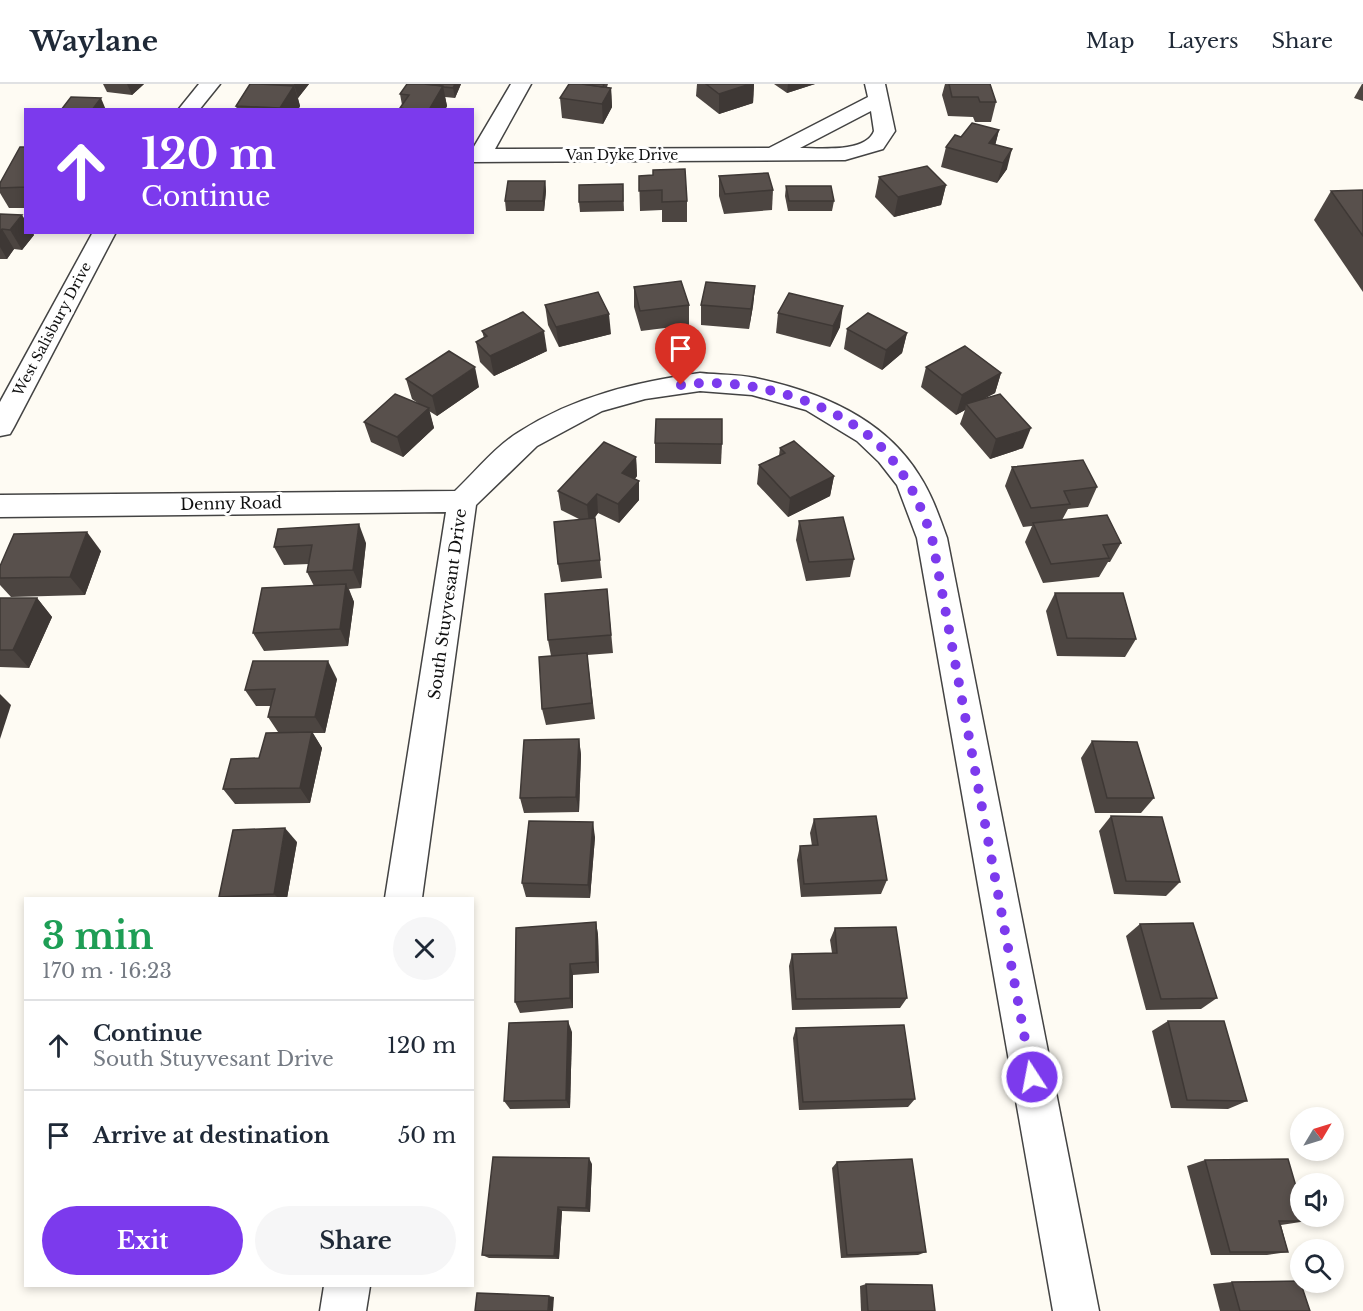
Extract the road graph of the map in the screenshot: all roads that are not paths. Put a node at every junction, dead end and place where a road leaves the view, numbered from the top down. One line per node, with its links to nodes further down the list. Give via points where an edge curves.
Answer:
1 (210, 84): 4 (street)
2 (521, 84): 6 (street)
3 (876, 92): 5 (street, Van Dyke Drive); 5 (street, Van Dyke Drive, via 885,124 884,137 877,146 845,154)
4 (190, 108)
5 (771, 154): 6 (street, Van Dyke Drive)
6 (477, 156)
7 (104, 234): 8 (street, West Salisbury Drive)
8 (0, 427)
9 (462, 501): 10 (street, Denny Road); 11 (street, South Stuyvesant Drive); 14 (street, South Stuyvesant Drive, via 527,438 593,405 643,390 700,382 753,386 815,405 867,434 889,455 920,503 932,538)
10 (0, 506)
11 (404, 897)
12 (347, 1287): 13 (street)
13 (343, 1311)
14 (1076, 1311)

